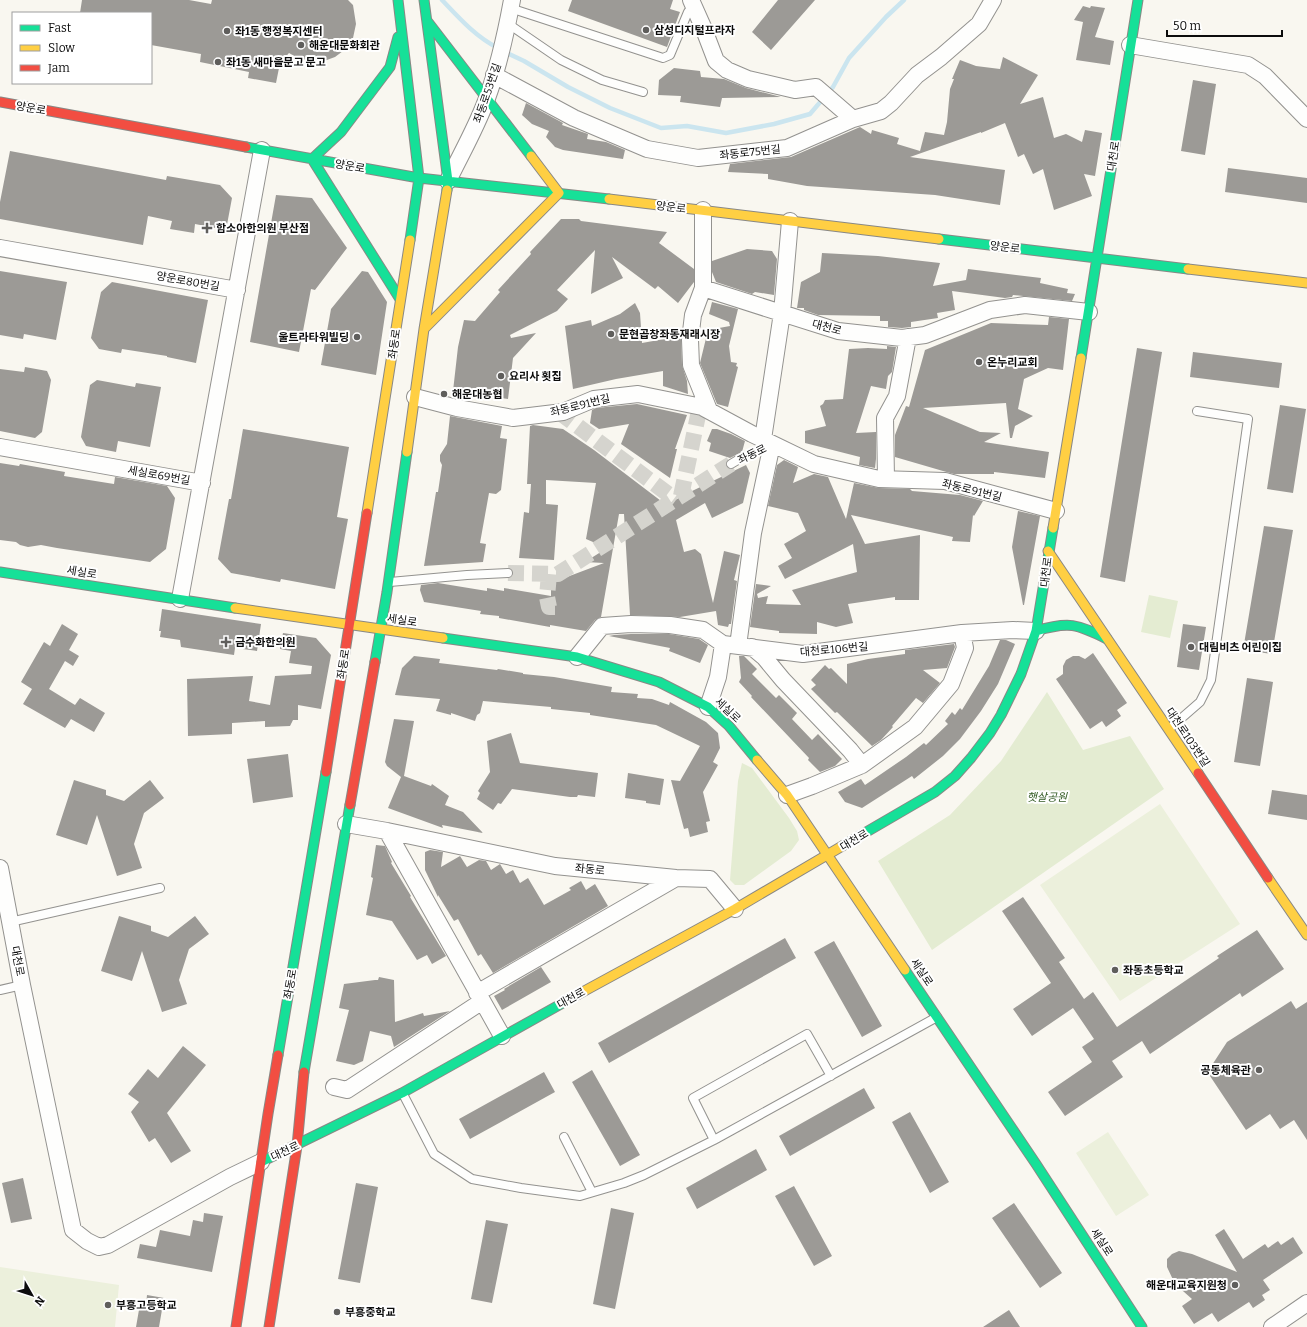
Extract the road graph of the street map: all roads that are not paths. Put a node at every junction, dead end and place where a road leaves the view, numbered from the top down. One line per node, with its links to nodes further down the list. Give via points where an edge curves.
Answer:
1 (398, 0): 8 (main road, 좌동로)
2 (424, 0): 7 (main road)
3 (993, 0): 14 (street, 좌동로75번길, via 979,24 917,76 882,112)
4 (1138, 0): 9 (main road, 대천로)
5 (690, 6): 6 (lane, via 670,55 663,58); 14 (street, via 704,27 716,61 727,70 748,79 795,90 816,87)
6 (510, 10): 10 (street, 좌동로53번길); 11 (lane, via 561,60 602,80)
7 (427, 20): 12 (main road); 19 (main road)
8 (401, 24): 17 (main road, via 390,67 341,132); 18 (main road, 좌동로)
9 (1130, 45): 15 (street, via 1248,65 1265,76); 24 (main road, 대천로)
10 (494, 75): 12 (street, 좌동로53번길); 14 (street, 좌동로75번길, via 574,118 646,148 698,158 787,148)
11 (643, 92)
12 (486, 100): 19 (street, 좌동로53번길); 20 (main road)
13 (0, 102): 16 (main road, 양운로)
14 (853, 119)
15 (1307, 119)
16 (262, 150): 17 (main road, 양운로); 27 (street)
17 (312, 159): 18 (main road, 양운로); 28 (main road)
18 (419, 178): 19 (main road, 양운로); 28 (main road, 좌동로)
19 (448, 181): 20 (main road, 양운로); 31 (main road)
20 (559, 193): 21 (main road, 양운로); 31 (main road)
21 (703, 210): 22 (main road, 양운로); 26 (street)
22 (790, 221): 24 (main road, 양운로); 29 (street)
23 (0, 248): 27 (street, 양운로80번길)
24 (1096, 258): 25 (main road, 양운로); 30 (main road, 대천로)
25 (1307, 282)
26 (704, 288): 29 (street); 34 (street, via 694,315 690,359)
27 (237, 290): 40 (street)
28 (400, 299): 47 (main road, 좌동로)
29 (779, 312): 32 (street, 대천로, via 838,331); 36 (street)
30 (1089, 312): 32 (street, 대천로, via 1025,305 990,310 925,335); 41 (main road, 대천로)
31 (424, 330): 33 (main road)
32 (908, 337): 39 (street, via 898,396 885,418)
33 (415, 397): 34 (street, 좌동로91번길, via 513,418 563,412 594,400 638,394); 45 (main road)
34 (709, 410): 36 (street, 좌동로91번길)
35 (1198, 411): 55 (lane, via 1248,419 1211,680 1200,702)
36 (768, 442): 38 (lane, 좌동로); 39 (street, 좌동로91번길, via 814,464); 52 (street)
37 (0, 447): 40 (street, 세실로69번길)
38 (731, 464)
39 (886, 479): 41 (street, 좌동로91번길, via 945,481)
40 (202, 483): 46 (street, 세실로69번길)
41 (1056, 511): 42 (main road, 대천로)
42 (1048, 551): 49 (main road, 대천로); 51 (main road, 대천로103번길)
43 (0, 572): 46 (main road, 세실로)
44 (508, 574): 45 (lane)
45 (389, 582): 48 (main road)
46 (180, 599): 47 (main road, 세실로)
47 (349, 625): 48 (main road, 세실로); 78 (main road, 좌동로)
48 (381, 630): 53 (main road, 세실로); 58 (main road)
49 (1036, 631): 50 (street, 대천로106번길); 51 (main road, via 1057,625 1071,625); 60 (main road, 대천로, via 1021,674 1001,715 990,733 955,776 935,792)
50 (962, 633): 52 (street, 대천로106번길, via 803,654); 56 (street, via 965,648 951,684 915,727)
51 (1107, 638): 55 (main road, 대천로103번길)
52 (737, 646): 53 (street, via 703,630 670,625 631,624 602,626); 54 (street, via 718,677); 56 (street, via 764,657)
53 (577, 657): 54 (main road, 세실로, via 659,682)
54 (708, 707): 57 (main road, 세실로, via 729,726)
55 (1168, 729): 66 (main road, 대천로103번길)
56 (862, 765): 57 (street)
57 (787, 795): 60 (main road, 세실로)
58 (346, 824): 59 (street, 좌동로); 77 (main road, via 304,1069)
59 (387, 831): 62 (street, 좌동로, via 555,866); 69 (street)
60 (828, 855): 64 (main road, 대천로); 70 (main road, 세실로)
61 (0, 868): 65 (street, 대천로)
62 (676, 878): 64 (street, 좌동로, via 710,879); 69 (street)
63 (160, 888): 65 (lane)
64 (735, 909): 71 (main road, 대천로)
65 (10, 922): 67 (street, 대천로)
66 (1307, 935)
67 (22, 985): 68 (lane); 78 (street, 대천로, via 73,1230 87,1241 99,1247 108,1245)
68 (0, 990)
69 (479, 998): 71 (street); 73 (street, via 347,1090)
70 (938, 1017): 72 (lane); 83 (main road, 세실로)
71 (502, 1036): 74 (main road, 대천로)
72 (831, 1076): 76 (lane); 76 (lane, via 807,1034 693,1098)
73 (334, 1087)
74 (402, 1093): 77 (main road, 대천로); 79 (lane, via 434,1154 472,1179 580,1196)
75 (564, 1137): 79 (lane)
76 (714, 1140): 79 (lane, via 644,1175)
77 (297, 1146): 78 (main road, 대천로); 82 (main road)
78 (261, 1162): 81 (main road, 좌동로)
79 (592, 1192)
80 (1307, 1303): 84 (street)
81 (236, 1327)
82 (268, 1327)
83 (1142, 1327)
84 (1272, 1327)

